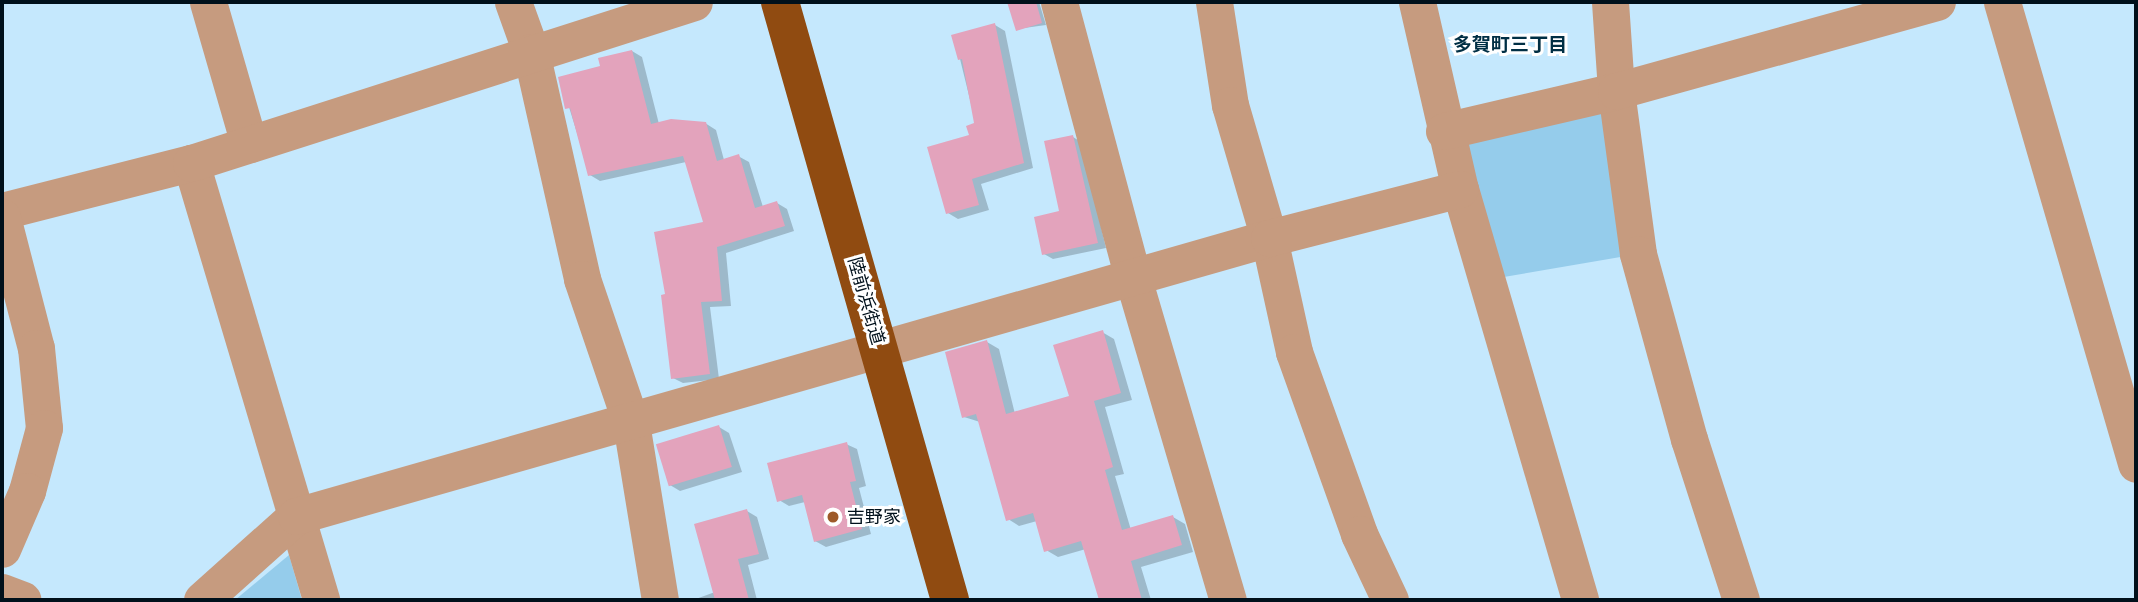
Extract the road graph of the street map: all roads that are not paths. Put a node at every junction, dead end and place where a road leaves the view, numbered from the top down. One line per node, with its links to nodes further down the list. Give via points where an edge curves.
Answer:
1 (208, 2): 14 (street)
2 (513, 2): 11 (street)
3 (694, 2): 11 (street)
4 (780, 2): 21 (highway, 陸前浜街道)
5 (1059, 2): 20 (street)
6 (1214, 2): 19 (street, via 1230,105)
7 (1417, 2): 13 (street)
8 (1610, 2): 12 (street)
9 (1937, 2): 12 (street)
10 (2002, 2): 23 (street)
11 (531, 52): 14 (street); 22 (street, via 582,279)
12 (1616, 91): 13 (street); 35 (street, via 1638,254 1689,439)
13 (1444, 131): 16 (street)
14 (249, 144): 15 (street)
15 (191, 163): 17 (street); 24 (street)
16 (1460, 189): 19 (street); 34 (street)
17 (2, 211)
18 (2, 217): 25 (street, via 36,348 44,428 27,491)
19 (1269, 238): 20 (street); 33 (street, via 1294,352 1359,534)
20 (1133, 278): 21 (street); 32 (street)
21 (881, 352): 22 (street); 31 (highway, 陸前浜街道)
22 (631, 423): 24 (street); 30 (street)
23 (2136, 464)
24 (296, 516): 28 (street); 29 (street)
25 (2, 549)
26 (2, 592): 27 (street)
27 (23, 600)
28 (202, 600)
29 (321, 600)
30 (660, 600)
31 (950, 600)
32 (1228, 600)
33 (1390, 600)
34 (1580, 600)
35 (1741, 600)

